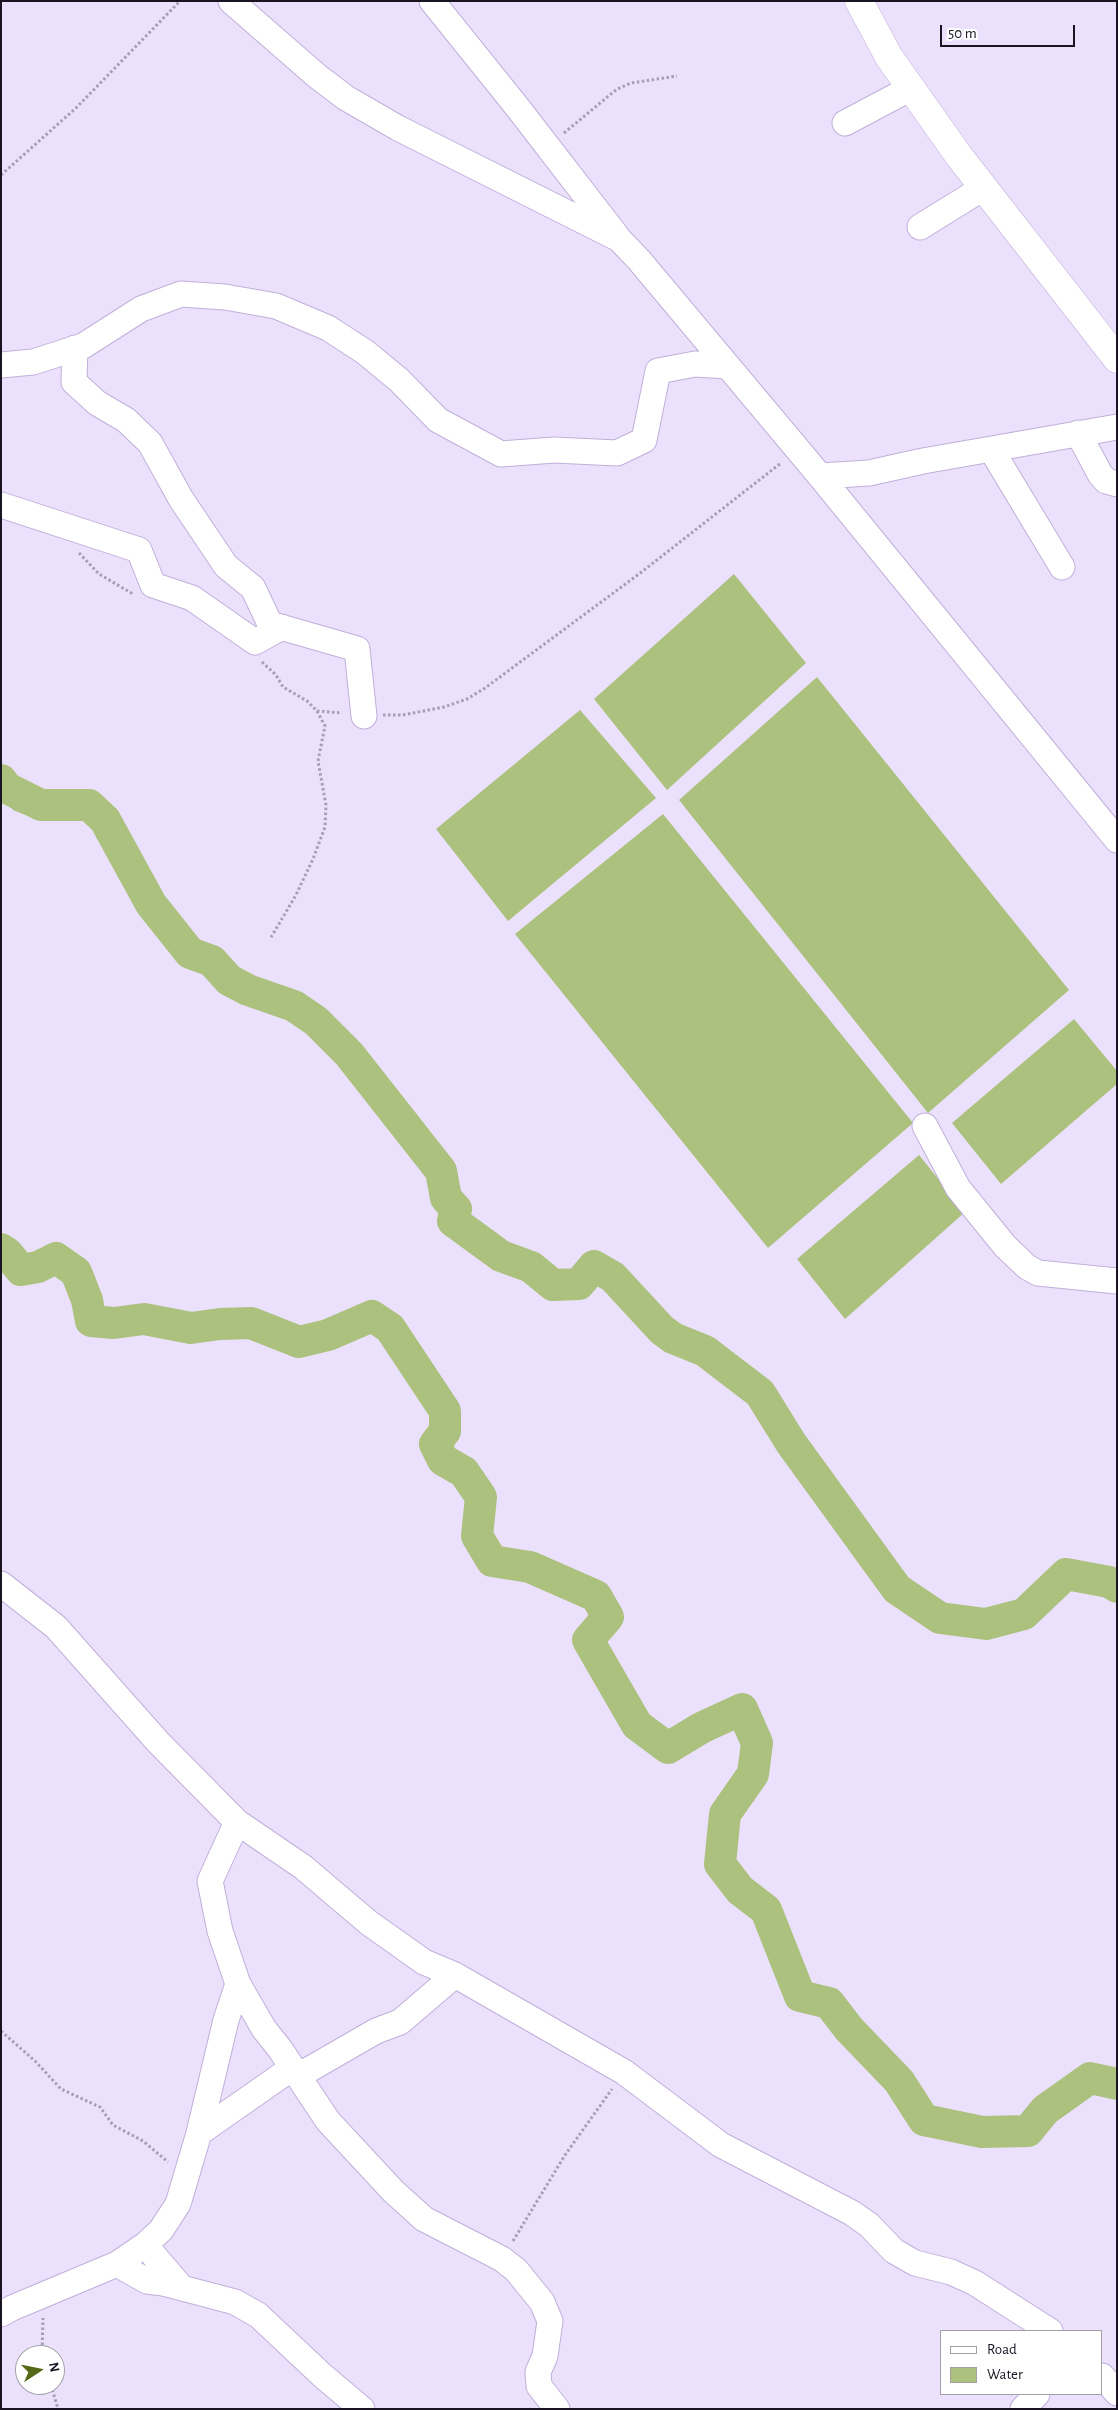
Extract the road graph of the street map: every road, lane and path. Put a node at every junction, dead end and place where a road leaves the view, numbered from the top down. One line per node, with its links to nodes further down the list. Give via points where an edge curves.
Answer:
1 (180, 1): 9 (path, via 95,90)
2 (230, 1): 12 (street, via 346,98 398,128)
3 (432, 1): 8 (street)
4 (859, 1): 6 (main road, via 889,57)
5 (676, 76): 8 (path, via 631,83 617,89)
6 (911, 88): 7 (street); 10 (main road)
7 (845, 122)
8 (550, 148): 12 (street)
9 (1, 175)
10 (983, 188): 11 (street); 14 (main road)
11 (920, 227)
12 (619, 239): 16 (street)
13 (75, 348): 15 (street, via 33,362); 16 (street, via 141,309 181,294 225,297 276,306 328,328 400,380 438,420 501,454 554,450 617,453 644,440 658,371 695,364); 27 (street, via 74,382 150,442 181,499 226,566 254,588 270,624)
14 (1117, 359)
15 (1, 365)
16 (728, 366): 20 (street)
17 (1117, 427): 18 (street)
18 (1078, 432): 19 (street); 22 (street, via 1100,474 1106,481)
19 (991, 449): 21 (street, via 869,473); 25 (street)
20 (797, 450): 21 (street); 30 (path, via 647,568 485,688 444,707 403,715)
21 (820, 476): 31 (street)
22 (1117, 484)
23 (1, 505): 27 (street, via 139,550 153,585 192,598 255,642)
24 (73, 547): 26 (path, via 99,574)
25 (1062, 567)
26 (134, 594)
27 (282, 627): 30 (street, via 357,650)
28 (256, 658): 29 (path, via 276,675 283,687)
29 (317, 711): 30 (path); 32 (path, via 325,726 318,761 326,805 325,827 296,895)
30 (364, 716)
31 (1117, 840)
32 (270, 939)
33 (925, 1126): 34 (street, via 958,1188 1005,1246 1027,1267 1038,1273)
34 (1117, 1281)
35 (1, 1584): 36 (street, via 56,1627 158,1742)
36 (237, 1822): 37 (street, via 303,1866 390,1939 424,1962); 38 (street, via 210,1881 220,1931)
37 (455, 1975): 40 (street, via 400,2022); 41 (street)
38 (238, 1984): 40 (street, via 264,2029); 42 (street)
39 (1, 2030): 43 (path, via 61,2089 100,2107 113,2125 143,2141)
40 (295, 2072): 42 (street); 45 (street, via 328,2121 393,2191 424,2219)
41 (624, 2072): 45 (path, via 565,2155); 50 (street, via 721,2145 852,2213 870,2225 894,2251 915,2262 975,2283)
42 (199, 2133): 43 (street)
43 (186, 2177): 44 (street, via 178,2204 161,2230)
44 (146, 2245): 46 (street); 47 (street)
45 (502, 2259): 58 (street, via 516,2270 542,2302 550,2320 545,2356 538,2372 539,2386)
46 (116, 2264): 47 (street, via 147,2281); 48 (street)
47 (182, 2287): 57 (street, via 235,2302 258,2315)
48 (44, 2294): 49 (street); 51 (path)
49 (1, 2314)
50 (1048, 2330)
51 (42, 2345)
52 (1103, 2377): 53 (street)
53 (1117, 2393)
54 (54, 2395): 56 (path)
55 (1036, 2395): 59 (street)
56 (58, 2409)
57 (362, 2409)
58 (557, 2409)
59 (1023, 2409)

